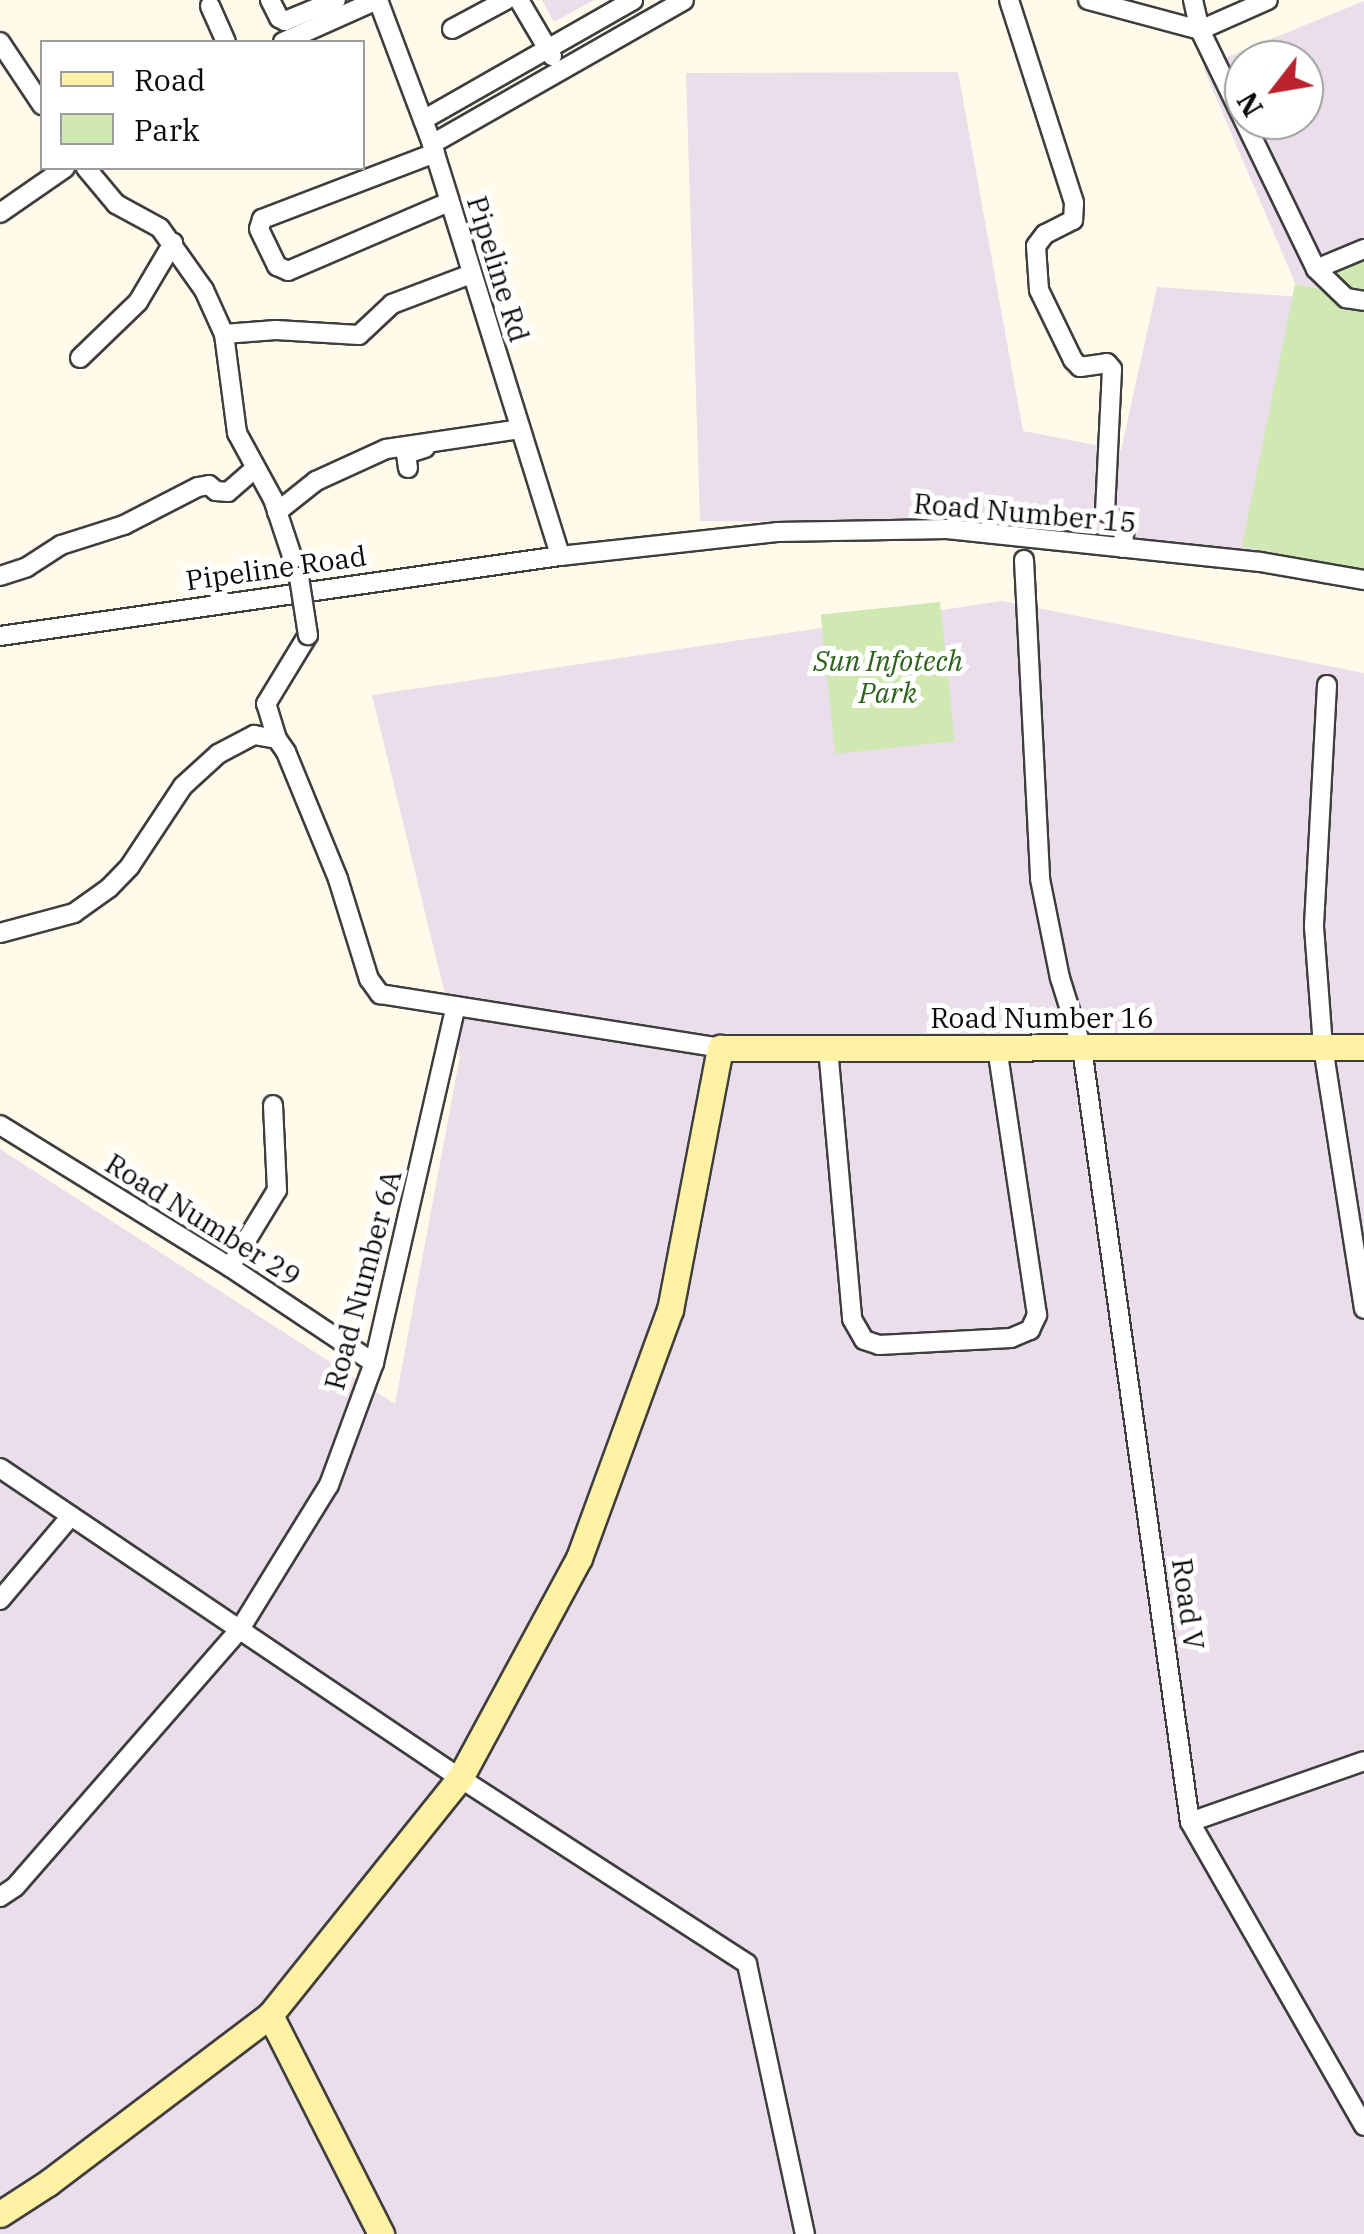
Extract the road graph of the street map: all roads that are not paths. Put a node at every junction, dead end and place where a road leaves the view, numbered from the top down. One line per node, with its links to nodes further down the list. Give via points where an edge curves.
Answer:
1 (270, 0): 2 (street, via 285,21)
2 (336, 0)
3 (378, 0): 16 (street); 21 (street, Pipeline Rd)
4 (506, 0): 13 (street)
5 (520, 0): 18 (street)
6 (633, 0): 18 (street)
7 (684, 0): 19 (street)
8 (1009, 0): 39 (street, via 1074,203 1073,220 1036,246 1039,290 1073,360 1080,367 1107,362 1112,369 1105,512 1125,529)
9 (1088, 0): 14 (street)
10 (1193, 0): 14 (street)
11 (1268, 0): 14 (street)
12 (210, 6): 15 (street)
13 (452, 30)
14 (1200, 30): 29 (street)
15 (225, 40)
16 (288, 40)
17 (0, 42): 20 (street)
18 (548, 48): 19 (street); 21 (street)
19 (560, 70): 22 (street)
20 (40, 103)
21 (422, 120): 22 (street, Pipeline Rd)
22 (433, 148): 25 (street, Pipeline Rd); 25 (street, via 262,219 260,229 276,266 288,271)
23 (61, 170): 26 (street)
24 (88, 170): 27 (street, via 116,204 160,228)
25 (449, 202): 30 (street, Pipeline Rd)
26 (0, 212)
27 (173, 243): 32 (street); 33 (street, via 138,302)
28 (1364, 249): 29 (street)
29 (1316, 269): 31 (street, via 1346,298)
30 (471, 274): 32 (street, via 392,304 359,335); 34 (street, Pipeline Rd)
31 (1364, 301)
32 (224, 334): 37 (street, via 237,433)
33 (80, 358)
34 (520, 429): 35 (street); 40 (street, Pipeline Rd)
35 (433, 440): 36 (street, via 406,454); 38 (street, via 350,462)
36 (408, 468)
37 (254, 469): 38 (street); 42 (street, via 228,492 198,487)
38 (278, 512): 46 (street, bridge, via 308,635 268,696)
39 (1122, 548): 40 (street, Road Number 15, via 947,529 796,532); 43 (street, Road Number 15)
40 (560, 556): 44 (street, Pipeline Road)
41 (1024, 560): 54 (street, Road V, via 1040,878)
42 (0, 576)
43 (1364, 580)
44 (0, 636)
45 (1327, 685): 49 (street, via 1314,928)
46 (277, 739): 47 (street, via 254,735 218,754 183,786 110,888 74,912); 48 (street, via 311,810 374,988 390,997)
47 (0, 933)
48 (456, 1006): 51 (street); 59 (street, Road Number 6A)
49 (1323, 1047): 50 (street, Road Number 16); 54 (street, Road Number 16); 58 (street)
50 (1364, 1047)
51 (720, 1048): 52 (street, Road Number 16); 65 (street, via 670,1310 579,1558)
52 (828, 1048): 53 (street, Road Number 16); 53 (street, via 852,1319 864,1340 879,1345 1011,1338 1030,1330 1037,1315)
53 (997, 1048): 54 (street, Road Number 16)
54 (1082, 1048): 66 (street, Road V)
55 (273, 1105): 57 (street, via 277,1190)
56 (0, 1125): 57 (street, Road Number 29)
57 (230, 1267): 59 (street, Road Number 29)
58 (1364, 1309)
59 (374, 1364): 63 (street, Road Number 6A, via 329,1485)
60 (0, 1468): 61 (street)
61 (71, 1516): 62 (street); 63 (street)
62 (0, 1600)
63 (240, 1629): 65 (street); 67 (street, Road Number 6A)
64 (1364, 1762): 66 (street)
65 (460, 1778): 68 (street); 72 (street, via 747,1964)
66 (1190, 1822): 69 (street, Road V)
67 (0, 1897)
68 (270, 2015): 70 (street); 71 (street)
69 (1364, 2126)
70 (0, 2214)
71 (381, 2234)
72 (804, 2234)

